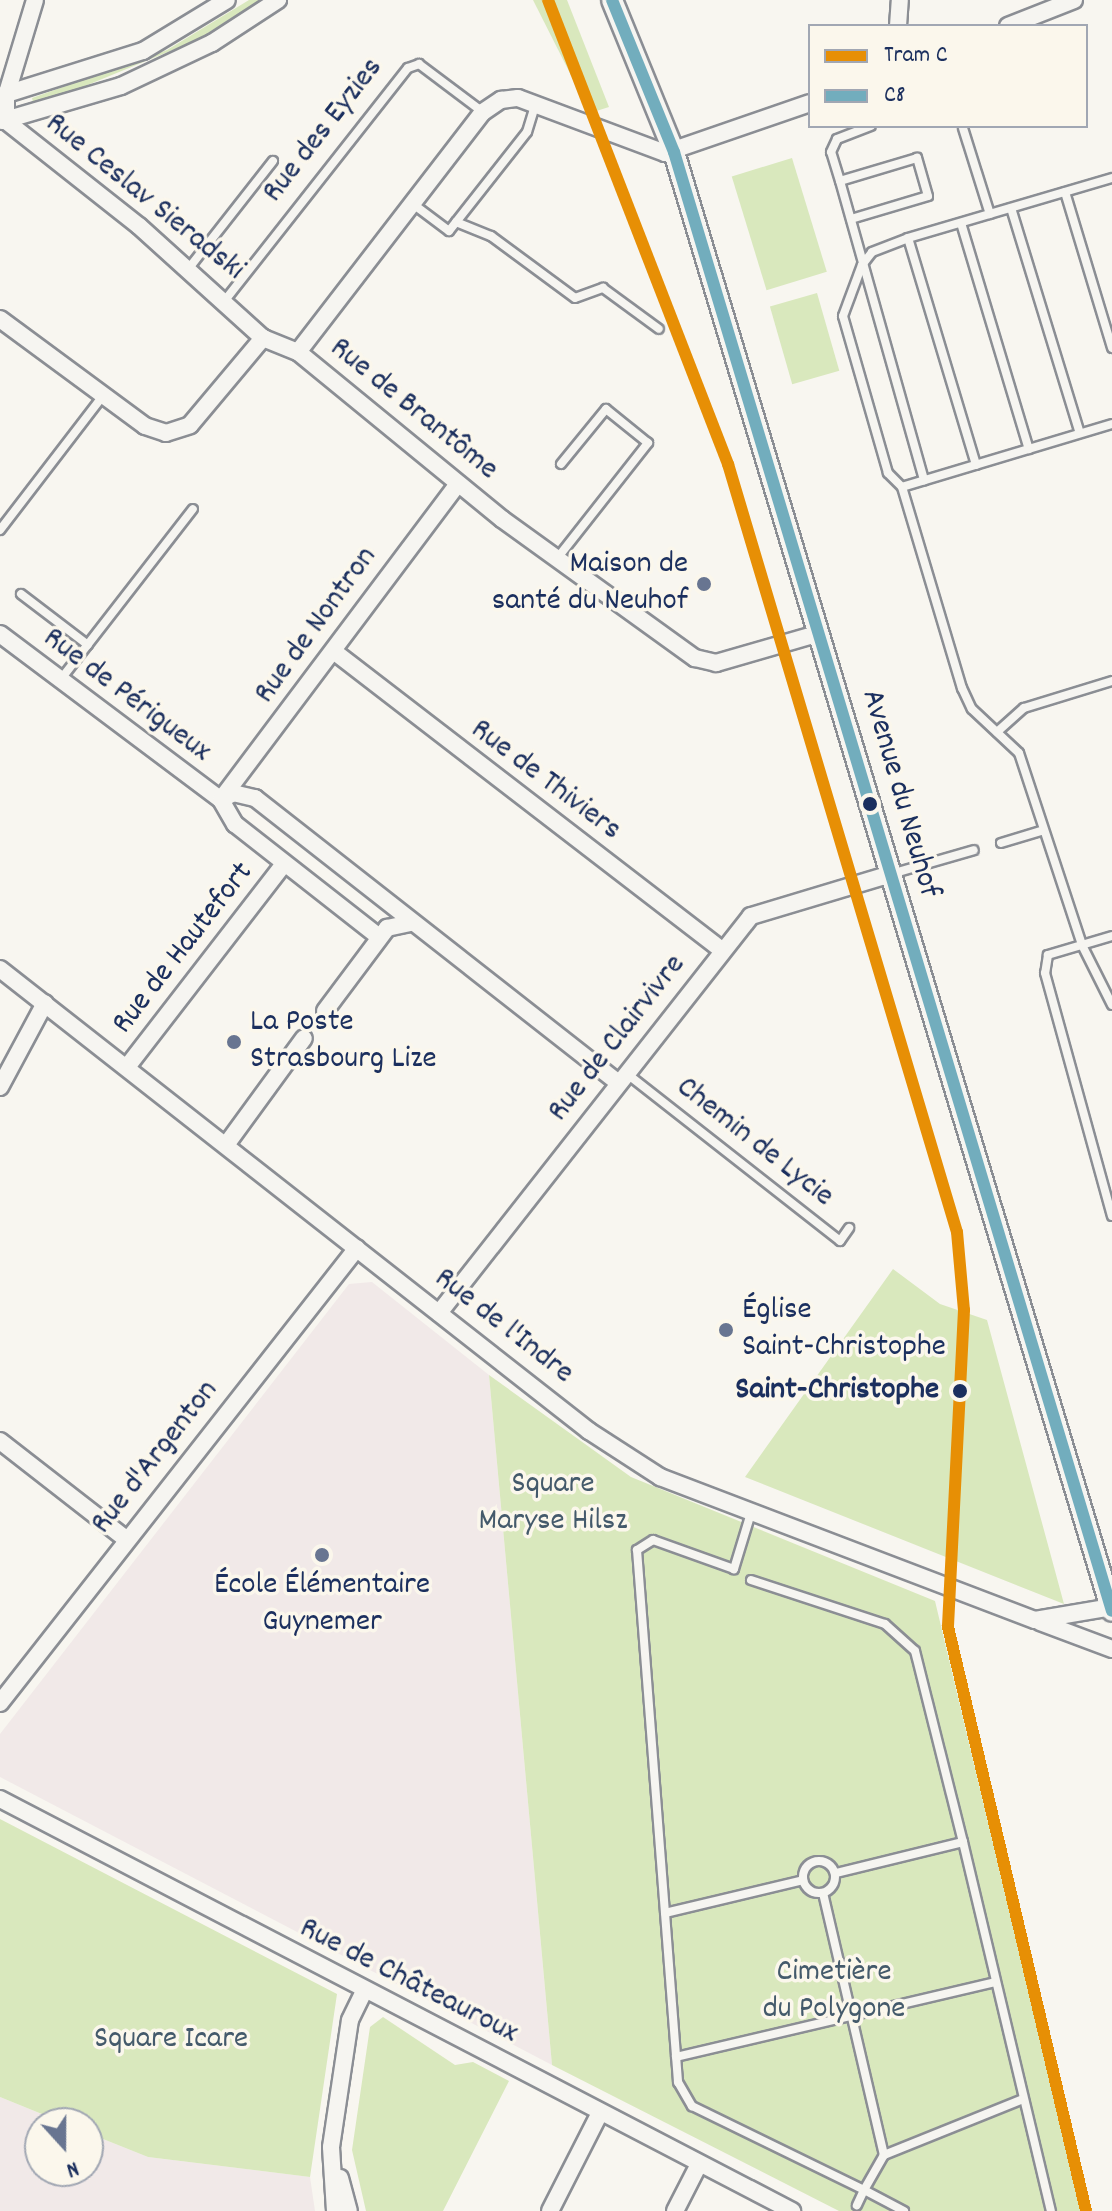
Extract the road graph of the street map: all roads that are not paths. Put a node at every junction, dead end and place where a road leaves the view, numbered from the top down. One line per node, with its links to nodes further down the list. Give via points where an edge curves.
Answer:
1 (35, 0): 9 (street, Rue Ceslav Sieradski)
2 (227, 0): 9 (street, via 143,51)
3 (278, 0): 13 (street, via 165,67)
4 (612, 0): 16 (street, Avenue du Neuhof)
5 (900, 0): 7 (street)
6 (1074, 0): 8 (street)
7 (898, 24)
8 (1013, 24)
9 (2, 98): 13 (street, Rue Ceslav Sieradski)
10 (808, 104): 16 (street)
11 (535, 105): 12 (street, via 518,98); 16 (street, via 626,144); 25 (lane, via 527,132)
12 (483, 112): 21 (street); 30 (lane, Rue des Eyzies, via 419,64 408,68)
13 (3, 121): 29 (street, Rue Ceslav Sieradski)
14 (866, 128): 19 (lane, via 837,139 831,152)
15 (963, 128): 23 (lane)
16 (674, 152): 49 (street, Avenue du Neuhof)
17 (273, 161): 29 (lane)
18 (1112, 178): 20 (lane)
19 (840, 181): 24 (lane); 24 (lane, via 917,158 928,196)
20 (1065, 192): 22 (lane); 34 (lane)
21 (412, 203): 25 (lane, via 449,231); 35 (street)
22 (1011, 208): 23 (lane); 38 (lane)
23 (990, 214): 26 (lane)
24 (851, 219): 28 (lane)
25 (456, 222): 32 (lane, via 491,236 575,298 603,288)
26 (961, 223): 27 (lane); 39 (lane)
27 (908, 238): 28 (lane, via 872,252); 41 (lane)
28 (862, 265): 42 (lane); 44 (lane, via 843,316 888,473)
29 (189, 268): 30 (street, Rue Ceslav Sieradski)
30 (226, 299): 33 (street, Rue Ceslav Sieradski)
31 (0, 319): 36 (street)
32 (659, 329)
33 (263, 338): 35 (street, Rue de Brantôme); 36 (street, via 177,431 154,431)
34 (1112, 348)
35 (298, 352): 43 (street, Rue de Brantôme)
36 (103, 395): 46 (lane)
37 (1112, 424): 38 (lane)
38 (1080, 433): 39 (lane)
39 (1029, 449): 41 (lane)
40 (561, 464): 47 (lane, via 606,409 648,443)
41 (976, 465): 42 (lane)
42 (924, 480): 44 (lane)
43 (458, 484): 47 (street, Rue de Brantôme); 52 (street, Rue de Nontron, via 337,640)
44 (902, 487): 55 (lane, via 962,688)
45 (193, 509): 51 (lane)
46 (0, 530)
47 (559, 556): 49 (street, Rue de Brantôme, via 704,661)
48 (21, 594): 51 (lane)
49 (820, 633): 61 (street, Avenue du Neuhof)
50 (0, 634): 53 (street, Rue de Périgueux)
51 (88, 645): 53 (lane)
52 (336, 653): 56 (street, Rue de Nontron); 66 (street, Rue de Thiviers)
53 (60, 681): 56 (street, Rue de Périgueux)
54 (1112, 681): 55 (lane, via 1016,711)
55 (997, 732): 57 (lane, via 1019,753)
56 (221, 800): 60 (street, Rue de Périgueux, via 226,816); 62 (street, Rue de Périgueux, via 233,793 255,798)
57 (1041, 831): 58 (lane); 65 (lane)
58 (1001, 843)
59 (974, 850): 61 (lane)
60 (284, 864): 64 (street, Rue de Périgueux); 72 (street, Rue de Hautefort)
61 (891, 874): 66 (street, Rue de Clairvivre, via 761,909); 84 (street, Avenue du Neuhof)
62 (410, 923): 64 (street); 73 (street, Rue de Périgueux)
63 (1112, 936): 65 (lane)
64 (379, 937): 70 (street)
65 (1082, 945): 69 (lane); 76 (lane, via 1048,955 1045,973)
66 (723, 951): 73 (street, Rue de Clairvivre)
67 (0, 969): 68 (street, Rue de l'Indre)
68 (45, 1003): 72 (street, Rue de l'Indre); 74 (street)
69 (1112, 1005)
70 (325, 1011)
71 (304, 1038): 75 (street)
72 (127, 1067): 75 (street, Rue de l'Indre)
73 (622, 1078): 77 (lane, Chemin de Lycie, via 840,1241); 79 (street, Rue de Clairvivre)
74 (0, 1087)
75 (226, 1145): 78 (street, Rue de l'Indre)
76 (1112, 1216)
77 (849, 1228)
78 (357, 1248): 79 (street, Rue de l'Indre); 82 (street, Rue d'Argenton)
79 (439, 1313): 81 (street, Rue de l'Indre, via 660,1477)
80 (0, 1441): 82 (street)
81 (751, 1513): 85 (street, Rue de l'Indre); 93 (lane, via 734,1569 653,1540 637,1550)
82 (127, 1540): 87 (street, Rue d'Argenton)
83 (751, 1580): 89 (lane, via 907,1638)
84 (1112, 1608): 85 (street)
85 (1035, 1620): 86 (street, Rue de l'Indre)
86 (1112, 1649)
87 (0, 1703)
88 (0, 1799): 95 (street, Rue de Châteauroux)
89 (963, 1842): 90 (lane); 94 (lane)
90 (836, 1873): 91 (lane, via 815,1861); 92 (lane)
91 (803, 1880): 92 (lane); 93 (lane)
92 (823, 1893): 96 (lane)
93 (665, 1913): 97 (lane)
94 (995, 1982): 96 (lane); 98 (lane)
95 (364, 1991): 99 (street, Rue de Châteauroux); 100 (street, via 350,2020)
96 (852, 2016): 97 (lane); 101 (lane)
97 (676, 2057): 103 (lane, via 681,2092 692,2106)
98 (1021, 2100): 101 (lane); 111 (lane)
99 (600, 2113): 102 (street, Rue de Châteauroux); 107 (street)
100 (331, 2147): 105 (street); 106 (street)
101 (884, 2155): 103 (lane)
102 (699, 2164): 108 (street); 109 (street, Rue de Châteauroux)
103 (864, 2190): 104 (lane); 110 (lane)
104 (857, 2205)
105 (335, 2211)
106 (349, 2211)
107 (550, 2211)
108 (675, 2211)
109 (792, 2211)
110 (904, 2211)
111 (1051, 2211)

